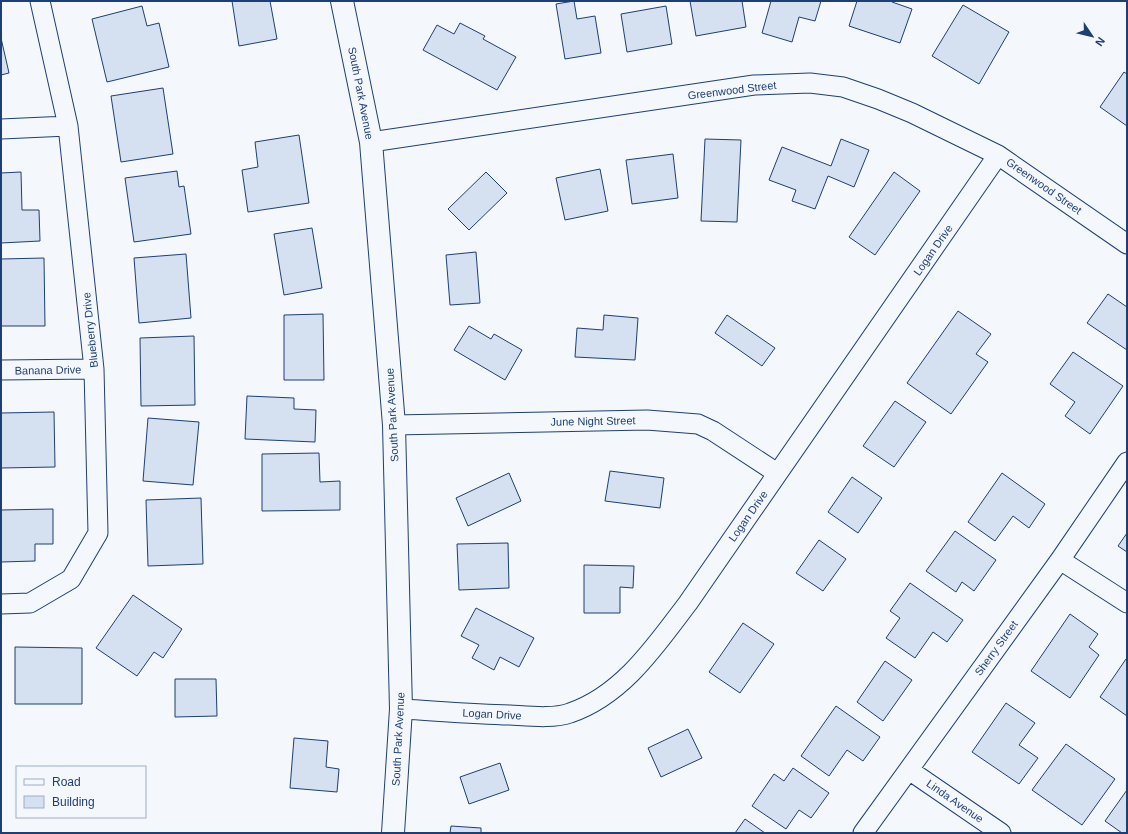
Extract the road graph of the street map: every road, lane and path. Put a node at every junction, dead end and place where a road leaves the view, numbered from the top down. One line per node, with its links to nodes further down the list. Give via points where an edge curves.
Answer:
1 (40, 1): 3 (street, Blueberry Drive)
2 (342, 1): 5 (street, South Park Avenue)
3 (68, 126): 4 (street); 8 (street, Blueberry Drive)
4 (1, 129)
5 (371, 142): 6 (street, Greenwood Street, via 754,85 810,83 843,87 878,99); 10 (street, South Park Avenue)
6 (998, 155): 7 (street, Greenwood Street); 12 (street, Logan Drive)
7 (1127, 244)
8 (94, 369): 9 (street, Banana Drive); 15 (street, Blueberry Drive, via 98,533 70,579 30,603)
9 (1, 370)
10 (394, 425): 12 (street, June Night Street, via 647,420 698,424 713,430); 16 (street, South Park Avenue)
11 (1127, 462): 13 (street, Sherry Street)
12 (778, 473): 16 (street, Logan Drive, via 688,603 643,661 597,701 569,714 540,717)
13 (1060, 560): 14 (street); 17 (street, Sherry Street)
14 (1127, 603)
15 (1, 604)
16 (401, 709): 18 (street, South Park Avenue)
17 (909, 770): 19 (street, Sherry Street); 20 (street, Linda Avenue)
18 (393, 833)
19 (863, 833)
20 (1001, 833)

